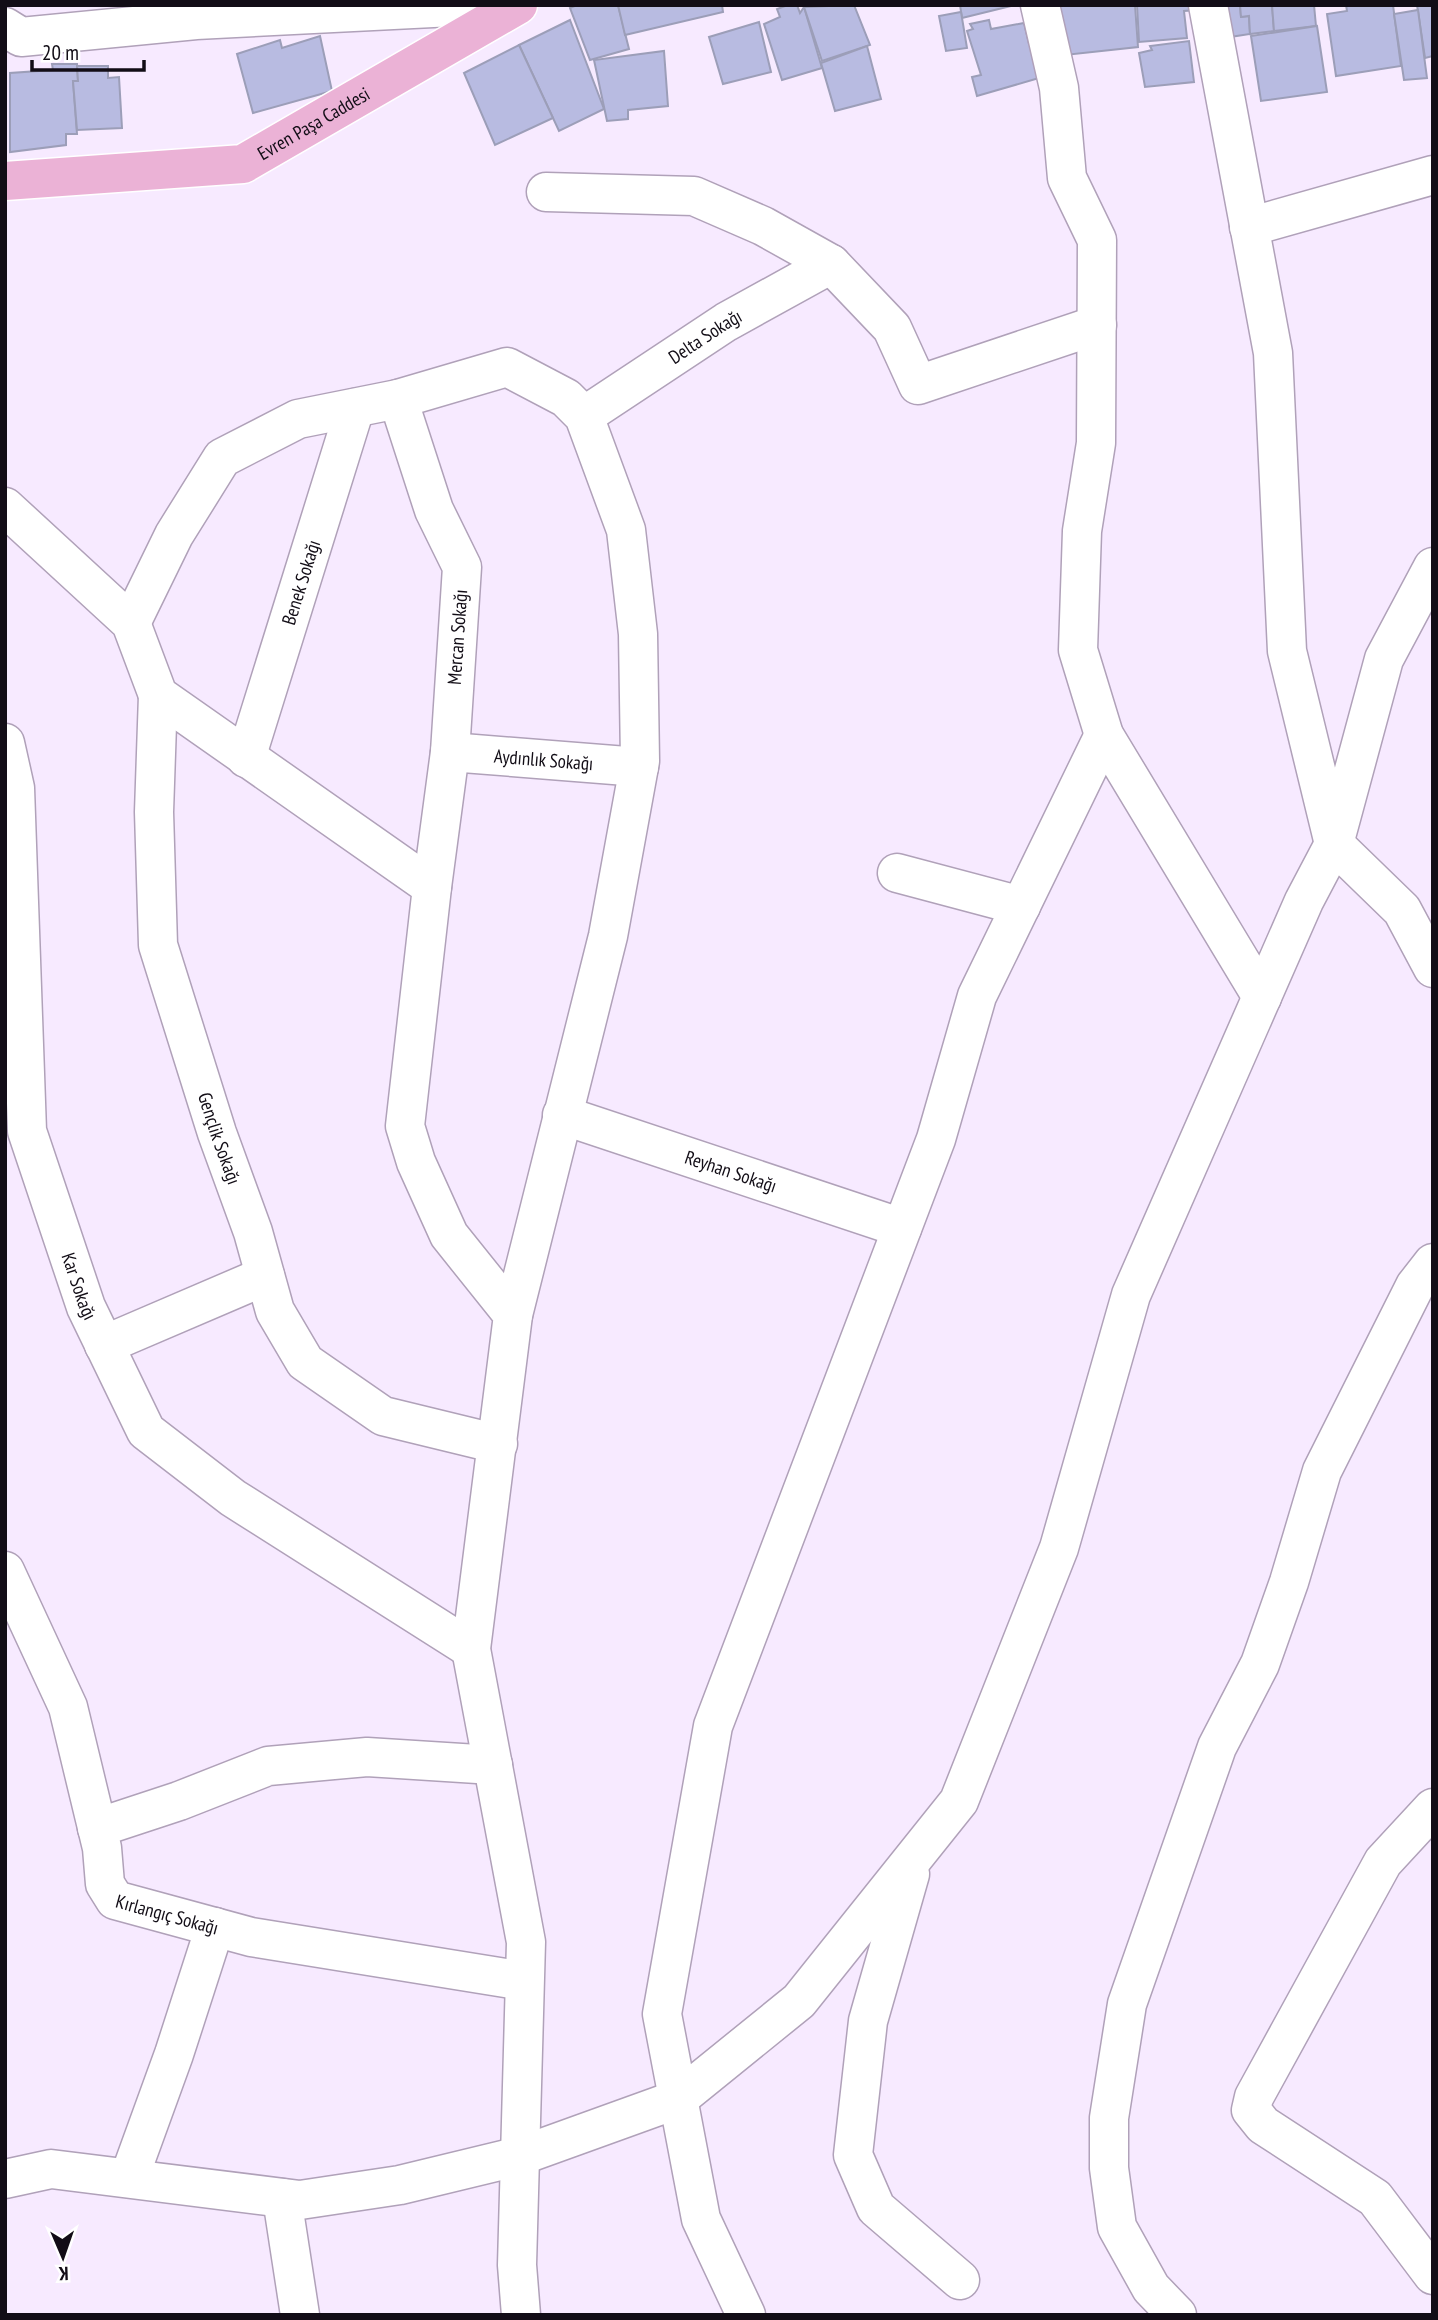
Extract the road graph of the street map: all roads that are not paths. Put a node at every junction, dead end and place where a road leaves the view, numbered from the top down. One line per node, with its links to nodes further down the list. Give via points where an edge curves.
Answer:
1 (493, 5): 5 (street)
2 (518, 5): 8 (main road, Evren Paşa Caddesi, via 243,164)
3 (1040, 5): 12 (street, via 1059,88 1067,178 1097,240)
4 (1208, 5): 10 (street)
5 (195, 12): 6 (street, via 21,37)
6 (5, 27)
7 (1433, 175): 10 (street)
8 (5, 181)
9 (546, 192): 11 (street, via 694,196 764,226)
10 (1249, 227): 25 (street, via 1273,353 1287,651)
11 (831, 264): 12 (street, via 892,328 918,385); 15 (street, Delta Sokağı, via 726,322)
12 (1097, 325): 20 (street, via 1096,443 1082,531 1078,650)
13 (398, 399): 14 (street); 15 (street, via 507,367 566,398); 22 (street, Mercan Sokağı, via 434,510 462,567)
14 (355, 408): 18 (street, via 298,419 222,458 174,535); 23 (street, Benek Sokağı)
15 (583, 416): 24 (street, via 626,530 638,634)
16 (5, 507): 18 (street)
17 (1433, 567): 25 (street, via 1384,659)
18 (131, 623): 19 (street)
19 (158, 695): 23 (street); 34 (street, Gençlik Sokağı, via 154,812 158,945)
20 (1104, 735): 28 (street); 30 (street)
21 (5, 743): 36 (street, Kar Sokağı, via 15,788 27,1132 86,1307)
22 (450, 752): 24 (street, Aydınlık Sokağı); 27 (street, Mercan Sokağı)
23 (246, 758): 27 (street)
24 (639, 767): 31 (street, via 608,936)
25 (1334, 844): 29 (street, via 1402,910); 30 (street)
26 (897, 873): 28 (street)
27 (432, 887): 35 (street, Mercan Sokağı, via 405,1126 449,1235)
28 (1021, 906): 32 (street, via 977,996 936,1139)
29 (1433, 968)
30 (1262, 996): 43 (street, via 1132,1295 1059,1548 959,1801)
31 (562, 1115): 32 (street, Reyhan Sokağı); 35 (street)
32 (902, 1228): 46 (street, via 713,1726 662,2014)
33 (1433, 1263): 56 (street, via 1415,1286 1322,1471 1260,1664 1217,1748 1127,2004 1109,2118 1109,2168 1117,2227 1151,2288)
34 (265, 1276): 36 (street); 37 (street, Gençlik Sokağı, via 275,1311 305,1362 383,1416)
35 (513, 1315): 37 (street)
36 (104, 1345): 39 (street, Kar Sokağı, via 146,1431 233,1498)
37 (498, 1444): 39 (street)
38 (5, 1571): 42 (street, Kırlangıç Sokağı, via 68,1707)
39 (471, 1649): 40 (street)
40 (493, 1765): 42 (street, via 367,1757 268,1766); 45 (street, via 526,1942)
41 (1433, 1808): 51 (street, via 1383,1862 1308,1995 1251,2110 1263,2125 1375,2198)
42 (97, 1828): 44 (street, Kırlangıç Sokağı, via 105,1884 115,1900)
43 (916, 1855): 46 (street, via 800,2001); 52 (street, via 868,2021 853,2155 876,2208)
44 (215, 1927): 45 (street, Kırlangıç Sokağı, via 251,1937); 48 (street)
45 (524, 1982): 47 (street)
46 (678, 2099): 47 (street); 55 (street, via 701,2219)
47 (520, 2156): 50 (street, via 400,2185 300,2200); 54 (street)
48 (129, 2178): 49 (street, via 51,2169); 50 (street)
49 (5, 2179)
50 (282, 2198): 53 (street)
51 (1433, 2274)
52 (960, 2280)
53 (300, 2315)
54 (520, 2315)
55 (746, 2315)
56 (1177, 2315)

